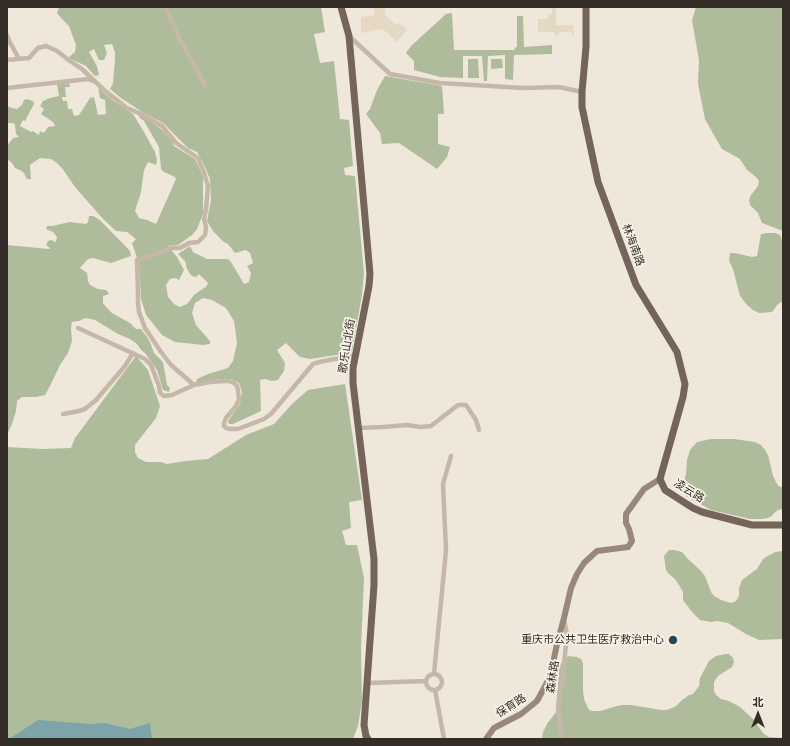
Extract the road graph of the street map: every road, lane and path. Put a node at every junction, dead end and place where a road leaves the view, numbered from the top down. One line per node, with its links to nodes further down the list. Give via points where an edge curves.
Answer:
1 (165, 7): 9 (street)
2 (341, 7): 5 (main road, 歌乐山北街)
3 (586, 7): 11 (main road, 林海南路)
4 (7, 35): 6 (street)
5 (349, 36): 11 (street, via 390,74 440,83 522,88 559,87); 14 (main road, 歌乐山北街, via 370,274)
6 (19, 59): 7 (street); 8 (street, via 30,58 38,48 46,46 82,68)
7 (7, 60)
8 (96, 82): 10 (street, via 88,79); 15 (street, via 127,108 162,126 176,143 198,158 204,173 208,186 205,235 198,242 137,260 139,312 145,328 169,362)
9 (205, 85)
10 (7, 88)
11 (582, 92): 20 (main road, 林海南路, via 582,107 598,182 636,285 677,352 685,384)
12 (78, 328): 13 (street)
13 (133, 353): 15 (street, via 151,365 160,386 160,393 164,396); 16 (street, via 125,366 86,409)
14 (356, 355): 15 (street, via 313,364 271,414 238,429 224,426 226,418 239,398 237,386 229,381); 17 (main road, 歌乐山北街, via 353,383)
15 (194, 385)
16 (63, 414)
17 (358, 428): 18 (street, via 431,426 458,405 466,405); 25 (main road, 歌乐山北街, via 374,559)
18 (479, 430)
19 (451, 456): 23 (street, via 443,484 446,550)
20 (660, 479): 21 (main road, 凌云路, via 665,490 702,512 752,525); 22 (main road, 凌云路, via 644,489 626,514 632,541 628,547 597,551 584,563 571,588)
21 (783, 524)
22 (564, 618): 29 (main road, 保育路, via 550,677 537,701 521,714 494,728); 30 (street, 森林路, via 567,634 564,675 558,705)
23 (434, 674): 24 (street, via 430,674); 26 (street, via 440,677 442,682 440,688)
24 (425, 682): 25 (street); 26 (street, via 428,688)
25 (367, 683): 27 (main road, 歌乐山北街, via 364,725)
26 (435, 690): 28 (street)
27 (368, 739)
28 (444, 739)
29 (486, 739)
30 (562, 739)

